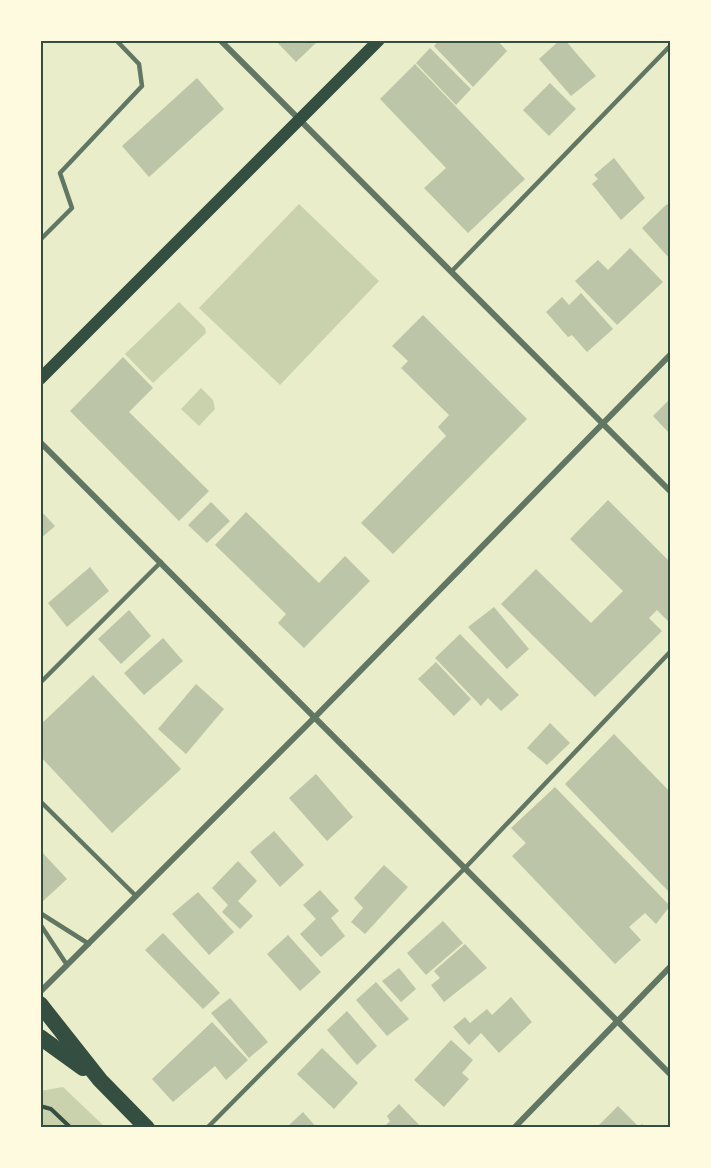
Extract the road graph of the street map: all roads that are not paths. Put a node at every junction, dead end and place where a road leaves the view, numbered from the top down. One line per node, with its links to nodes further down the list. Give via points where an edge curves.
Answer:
1 (116, 40): 6 (lane, via 139,64 142,86 60,173 72,208)
2 (220, 40): 5 (street)
3 (379, 40): 5 (main road)
4 (670, 46): 7 (lane)
5 (300, 120): 7 (street); 9 (main road)
6 (40, 240)
7 (452, 272): 10 (street)
8 (670, 355): 10 (street)
9 (40, 380)
10 (603, 423): 12 (street); 16 (street)
11 (40, 442): 13 (street)
12 (670, 491)
13 (161, 562): 15 (lane); 16 (street)
14 (670, 652): 18 (lane)
15 (40, 684)
16 (315, 717): 18 (street); 19 (street)
17 (40, 801): 19 (lane)
18 (465, 868): 27 (street); 32 (lane)
19 (136, 896): 22 (street)
20 (40, 913): 22 (lane)
21 (40, 924): 23 (lane)
22 (89, 944): 23 (street)
23 (67, 965): 25 (street)
24 (670, 966): 27 (street)
25 (40, 992)
26 (40, 1004): 30 (highway)
27 (617, 1021): 29 (street); 33 (street)
28 (40, 1037): 30 (highway)
29 (670, 1074)
30 (100, 1080): 31 (highway)
31 (147, 1128)
32 (207, 1128)
33 (514, 1128)

